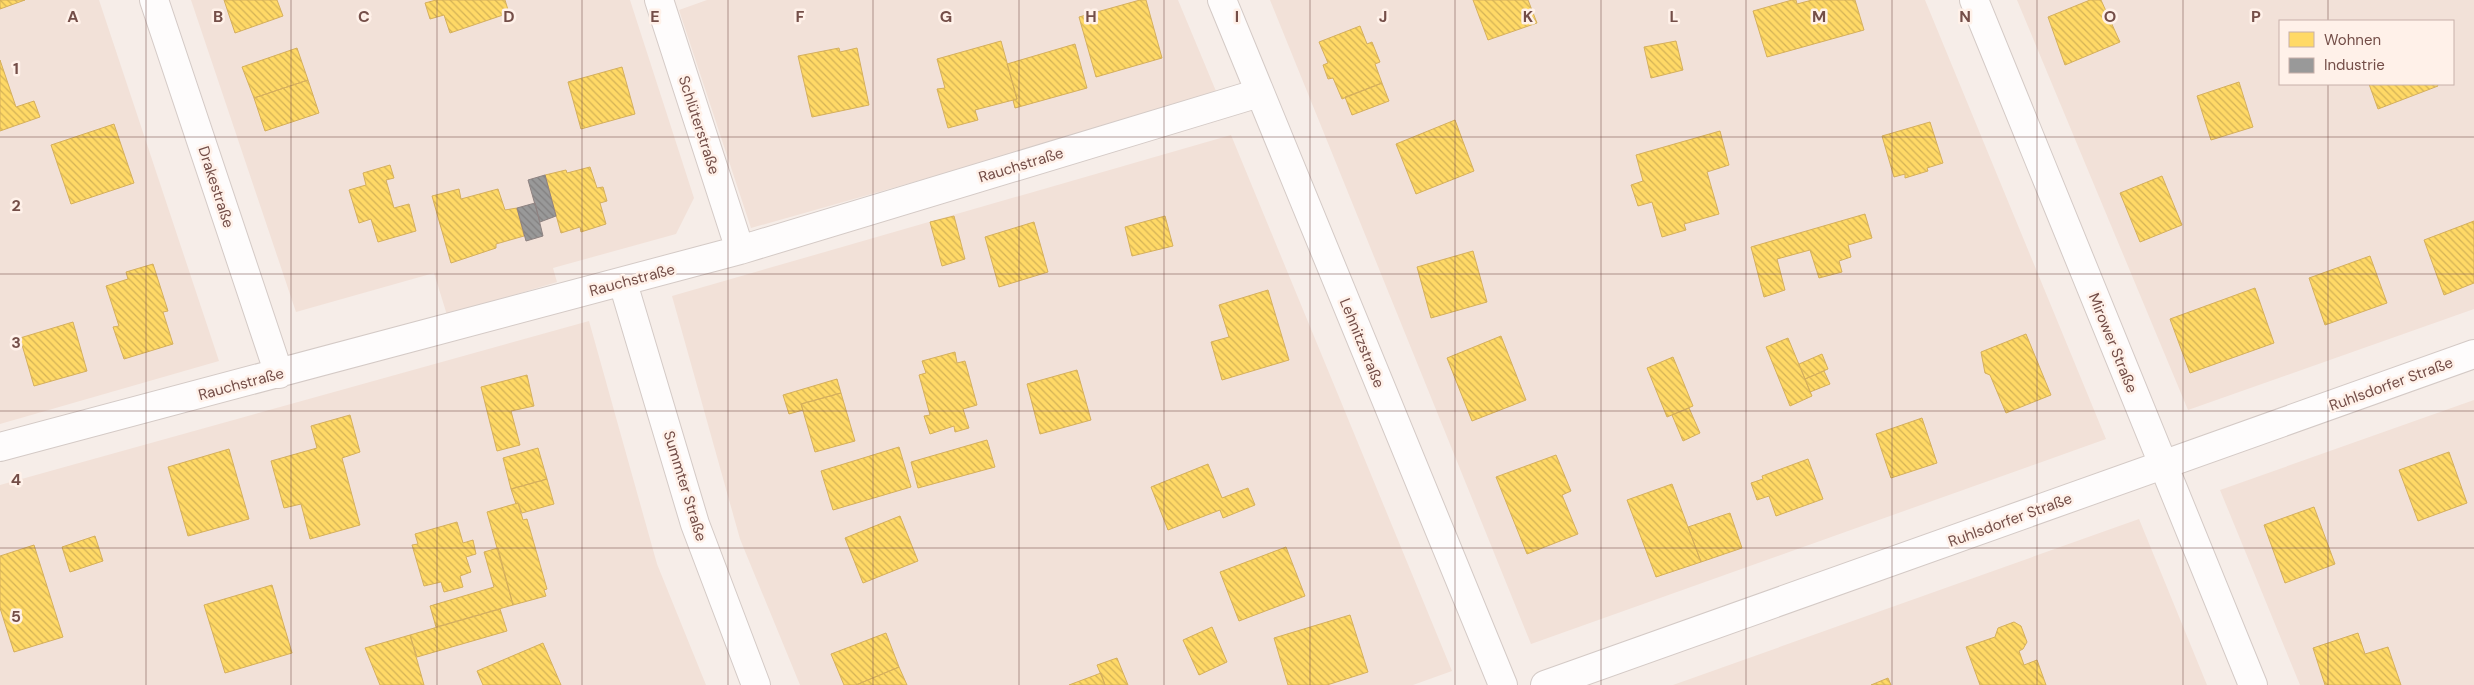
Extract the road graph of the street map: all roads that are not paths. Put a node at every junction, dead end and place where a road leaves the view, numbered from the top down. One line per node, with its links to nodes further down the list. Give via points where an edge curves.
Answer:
1 (154, 0): 9 (street, Drakestraße)
2 (659, 0): 6 (street, Schlüterstraße)
3 (1222, 0): 5 (street, Lehnitzstraße)
4 (1974, 0): 11 (street, Mirower Straße)
5 (1259, 93): 6 (street, Rauchstraße); 13 (street, Lehnitzstraße)
6 (740, 250): 7 (street, Rauchstraße)
7 (623, 283): 9 (street, Rauchstraße); 12 (street, Summter Straße, via 695,524)
8 (2474, 354): 11 (street, Ruhlsdorfer Straße)
9 (278, 374): 10 (street, Rauchstraße)
10 (0, 447)
11 (2163, 465): 14 (street, Ruhlsdorfer Straße); 15 (street, Mirower Straße)
12 (756, 685)
13 (1503, 685)
14 (1545, 685)
15 (2253, 685)

